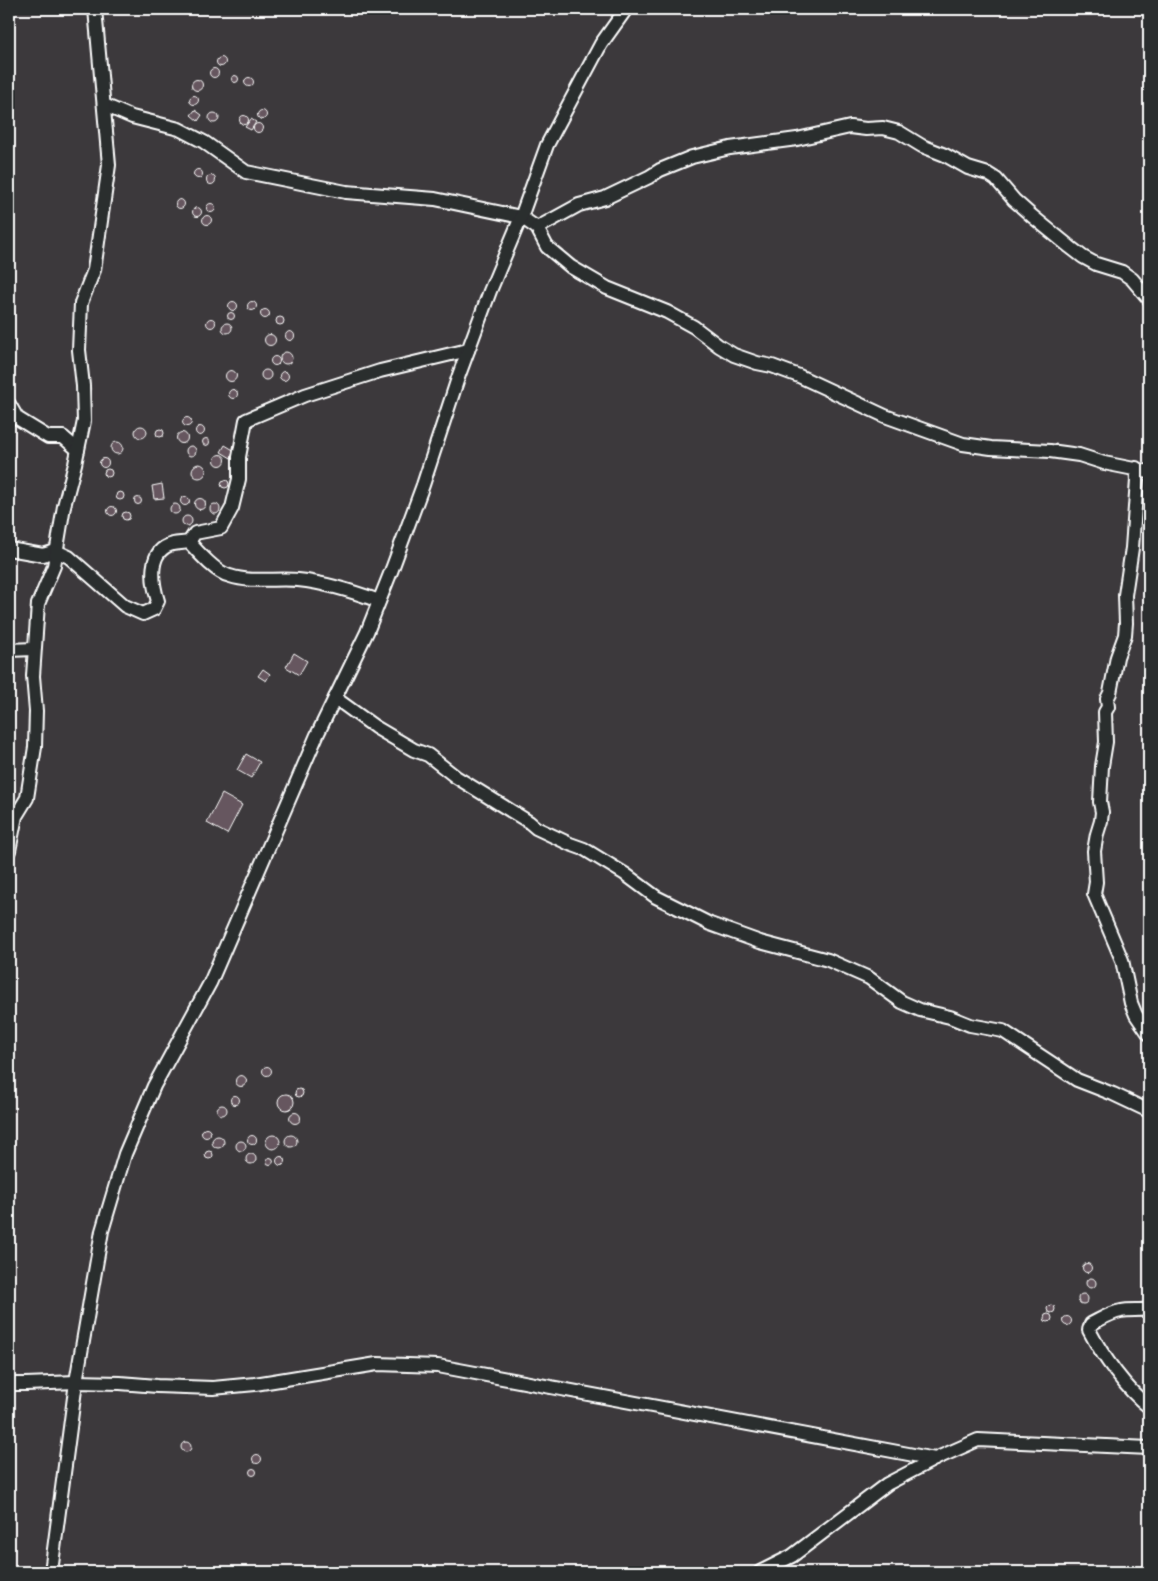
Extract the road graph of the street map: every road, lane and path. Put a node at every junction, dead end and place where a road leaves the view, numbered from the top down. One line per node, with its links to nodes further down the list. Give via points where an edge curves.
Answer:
1 (95, 9): 3 (street)
2 (626, 9): 4 (street, via 601,44 547,145)
3 (104, 105): 4 (street, via 132,117 179,129 204,142 246,172 346,192 435,199); 9 (street, via 109,165 94,270 81,303 79,350 84,421)
4 (520, 217): 5 (street); 7 (street)
5 (537, 228): 6 (street, via 579,205 605,198 692,158 850,127 883,128 899,132 922,146 996,179 1014,200 1070,247 1096,264 1122,272); 10 (street, via 547,247 571,267 607,288 667,312 734,355 799,376 885,416 963,444 1079,455)
6 (1149, 299)
7 (468, 350): 12 (street, via 380,371 305,395 246,420 232,508 221,528 195,533); 15 (street, via 423,485)
8 (9, 404): 9 (street, via 18,418 48,437 62,437)
9 (78, 450): 14 (street)
10 (1136, 468): 11 (street); 20 (street, via 1132,548 1125,596 1126,629 1105,712 1102,812 1094,851 1094,894 1122,960 1131,1003)
11 (1149, 472)
12 (189, 542): 14 (street, via 171,544 158,553 153,566 158,601 154,609 143,614 124,606 69,557); 15 (street, via 228,576 327,584)
13 (9, 548): 14 (street, via 43,555)
14 (56, 550): 16 (street, via 54,566 38,604)
15 (379, 601): 18 (street)
16 (34, 649): 17 (street); 19 (street, via 35,747 27,798 16,816)
17 (9, 650)
18 (335, 698): 21 (street, via 375,727 428,755 456,777 536,828 584,849 684,912 760,942 828,960 869,978 902,1002 920,1010 1003,1031 1077,1080); 23 (street, via 210,983 154,1086 125,1154 102,1231)
19 (9, 850)
20 (1149, 1034)
21 (1149, 1111)
22 (1149, 1309): 25 (street, via 1108,1315 1091,1324 1089,1330 1116,1371)
23 (76, 1382): 24 (street); 27 (street, via 213,1388 377,1364 438,1366); 28 (street)
24 (9, 1384)
25 (1149, 1407)
26 (1149, 1448): 27 (street, via 978,1440)
27 (935, 1459): 29 (street, via 887,1484 792,1556)
28 (51, 1572)
29 (760, 1572)

